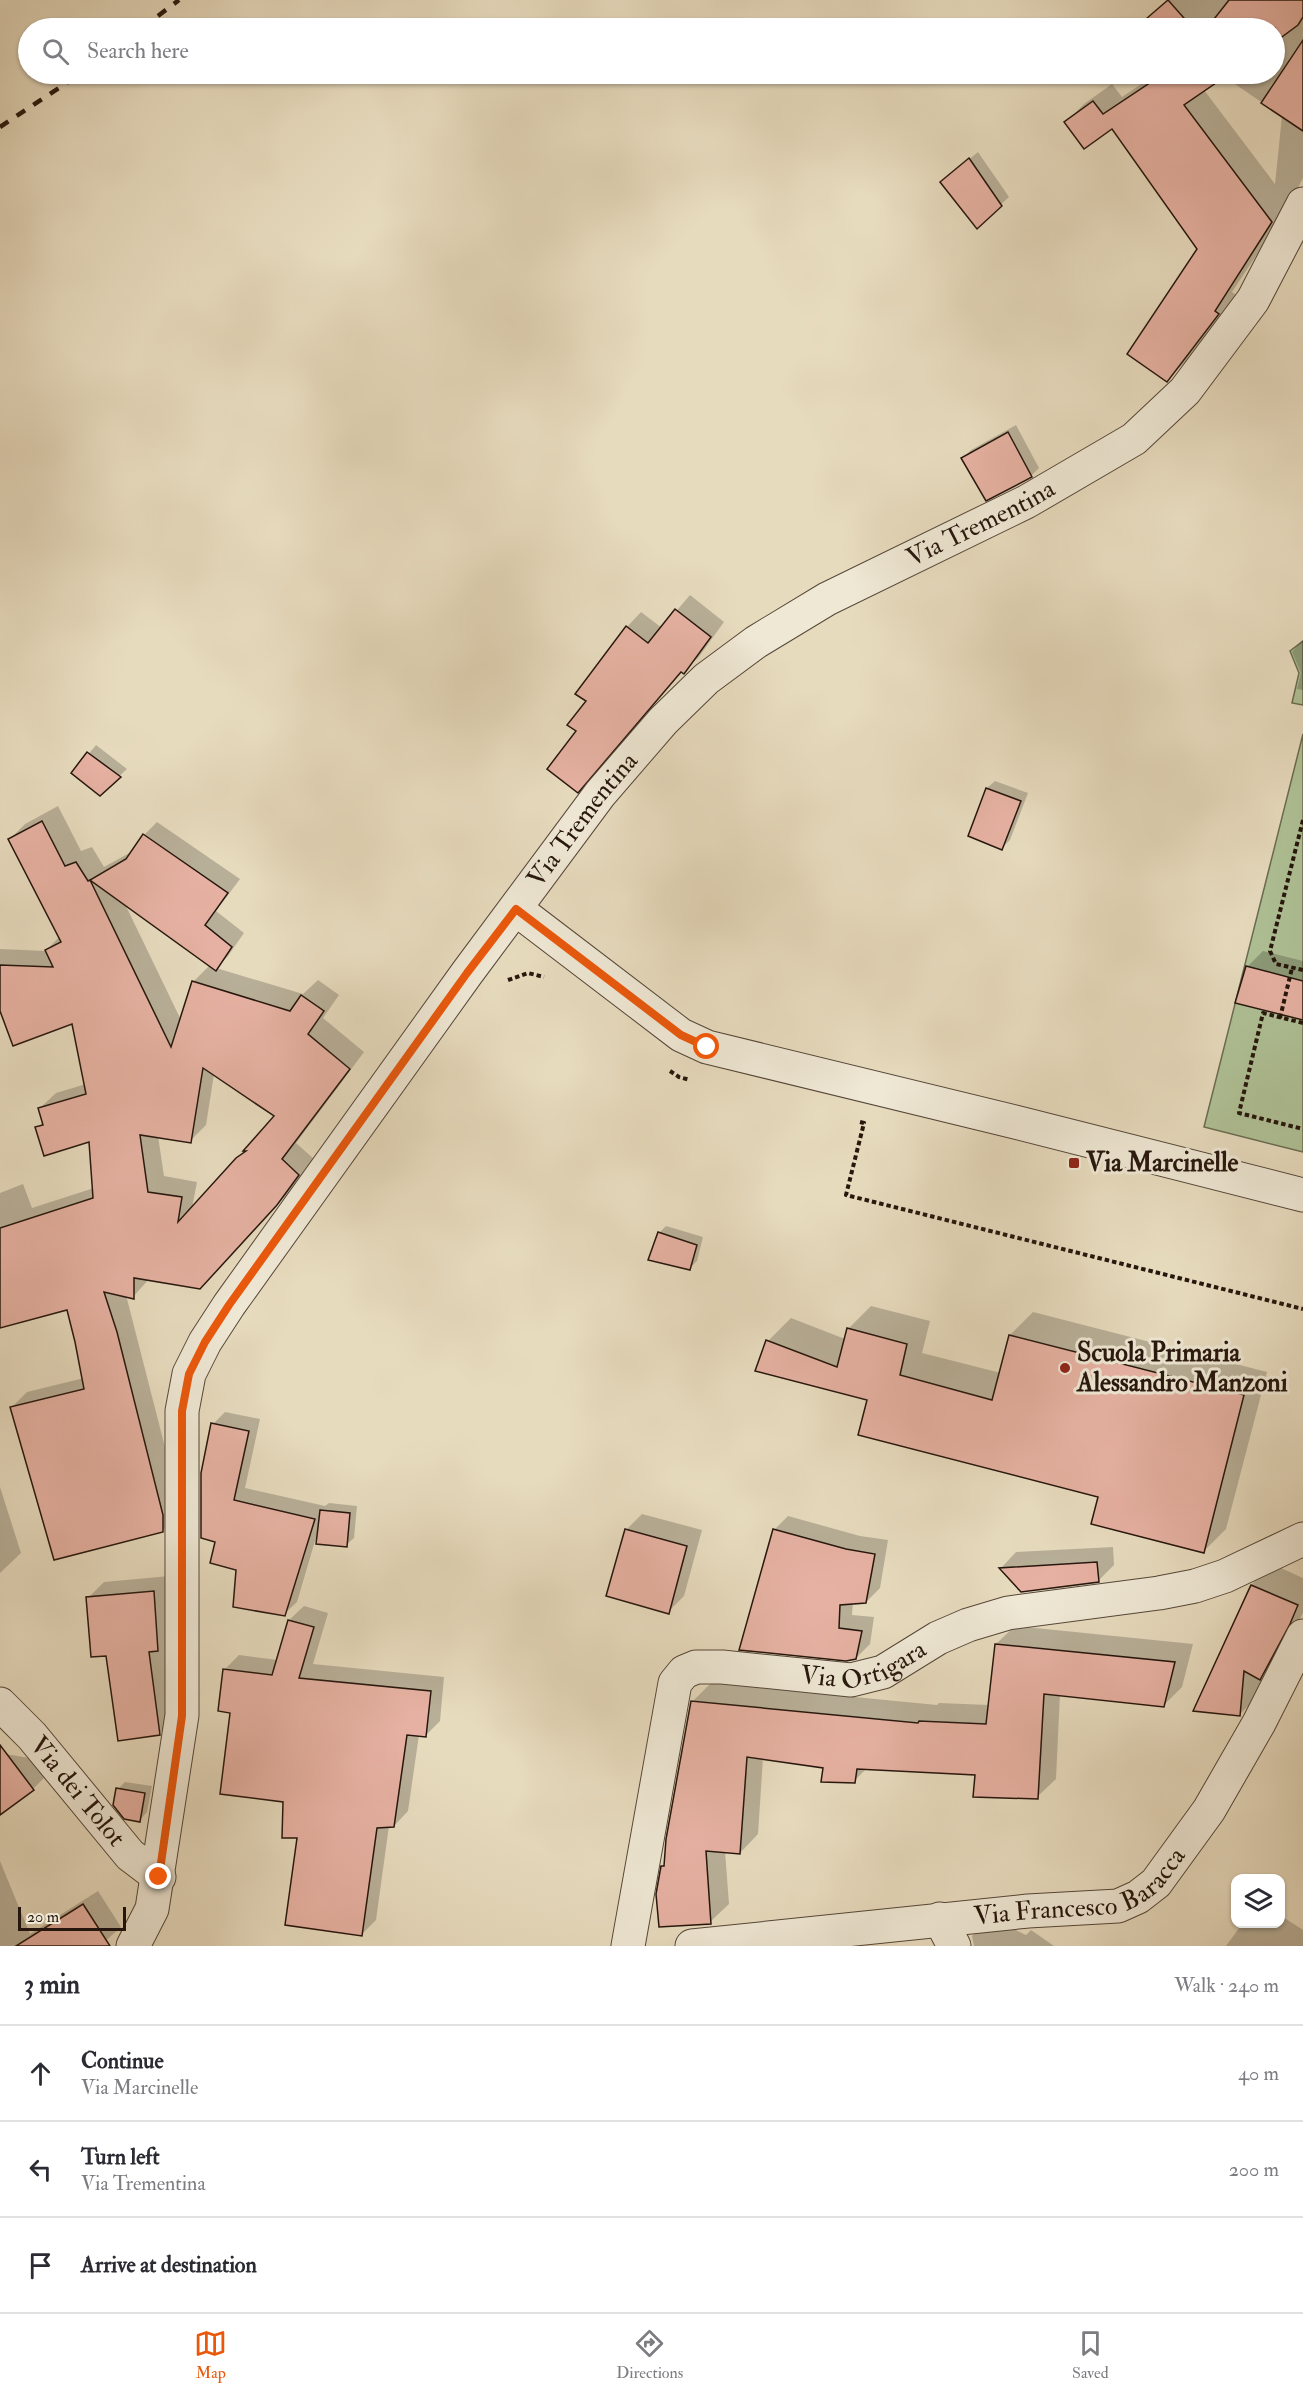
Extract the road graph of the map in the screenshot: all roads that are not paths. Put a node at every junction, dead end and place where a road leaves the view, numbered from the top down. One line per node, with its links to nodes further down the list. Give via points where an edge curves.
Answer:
1 (1303, 204): 2 (street, Via Trementina, via 1253,300 1185,391 1134,439 1026,501 827,598 756,642 706,680 663,721 600,794)
2 (516, 909): 3 (street, via 681,1035 707,1047); 7 (street, Via Trementina, via 229,1305 189,1374 182,1411 182,1716)
3 (1303, 1195)
4 (1303, 1539): 10 (street, Via Ortigara, via 1195,1586 1008,1613 968,1625 938,1638 883,1672 851,1680 722,1667 696,1667 684,1672 675,1683)
5 (1303, 1636): 8 (street, Via Francesco Baracca, via 1209,1810 1156,1883 1118,1906 1028,1911)
6 (0, 1704): 7 (street, Via dei Tolot, via 32,1736 130,1855)
7 (159, 1877): 9 (street, Via Trementina, via 152,1909)
8 (947, 1932): 11 (street, Via Francesco Baracca)
9 (133, 1946)
10 (628, 1946)
11 (692, 1946)

